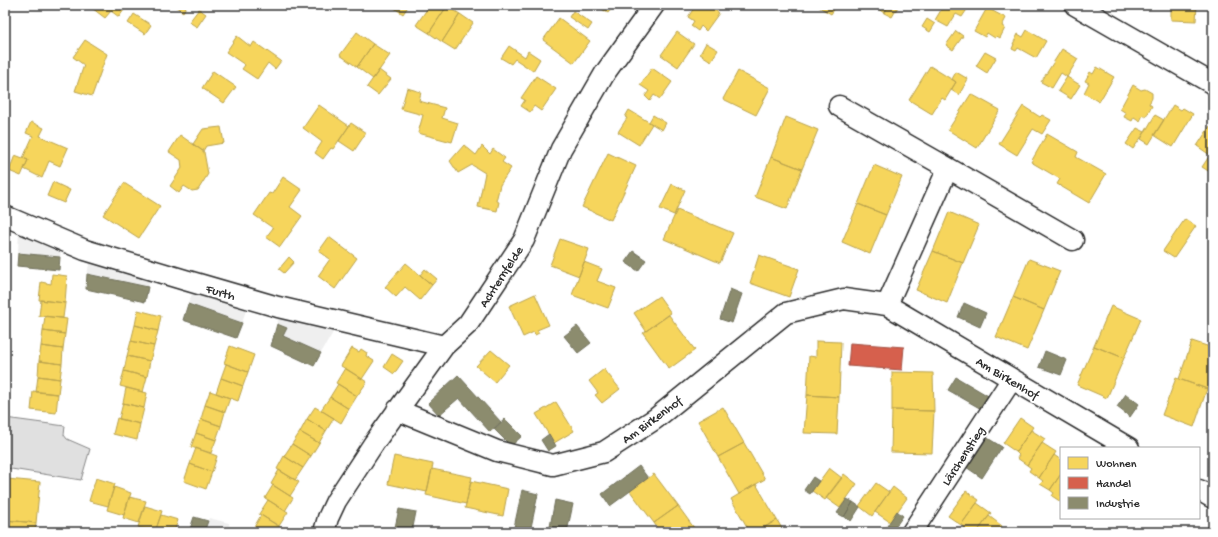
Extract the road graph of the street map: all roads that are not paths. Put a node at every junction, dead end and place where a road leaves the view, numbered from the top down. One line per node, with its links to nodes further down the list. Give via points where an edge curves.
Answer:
1 (654, 5): 9 (street, Achternfelde, via 605,73 561,149 524,240 468,324)
2 (1075, 5): 3 (street)
3 (1213, 84)
4 (839, 106): 5 (street)
5 (948, 168): 7 (street); 8 (street)
6 (5, 216): 9 (street, Furth, via 85,250 185,280 278,307)
7 (1073, 240)
8 (887, 305): 10 (street, Am Birkenhof); 11 (street, Am Birkenhof, via 844,299 786,313 655,419 604,452 553,465 497,451)
9 (444, 346): 11 (street, Achternfelde)
10 (1012, 379): 12 (street, Am Birkenhof); 16 (street, Lärchenstieg)
11 (398, 410): 15 (street, Achternfelde, via 336,501)
12 (1127, 447)
13 (1200, 491): 14 (street)
14 (1213, 498)
15 (324, 532)
16 (912, 532)

